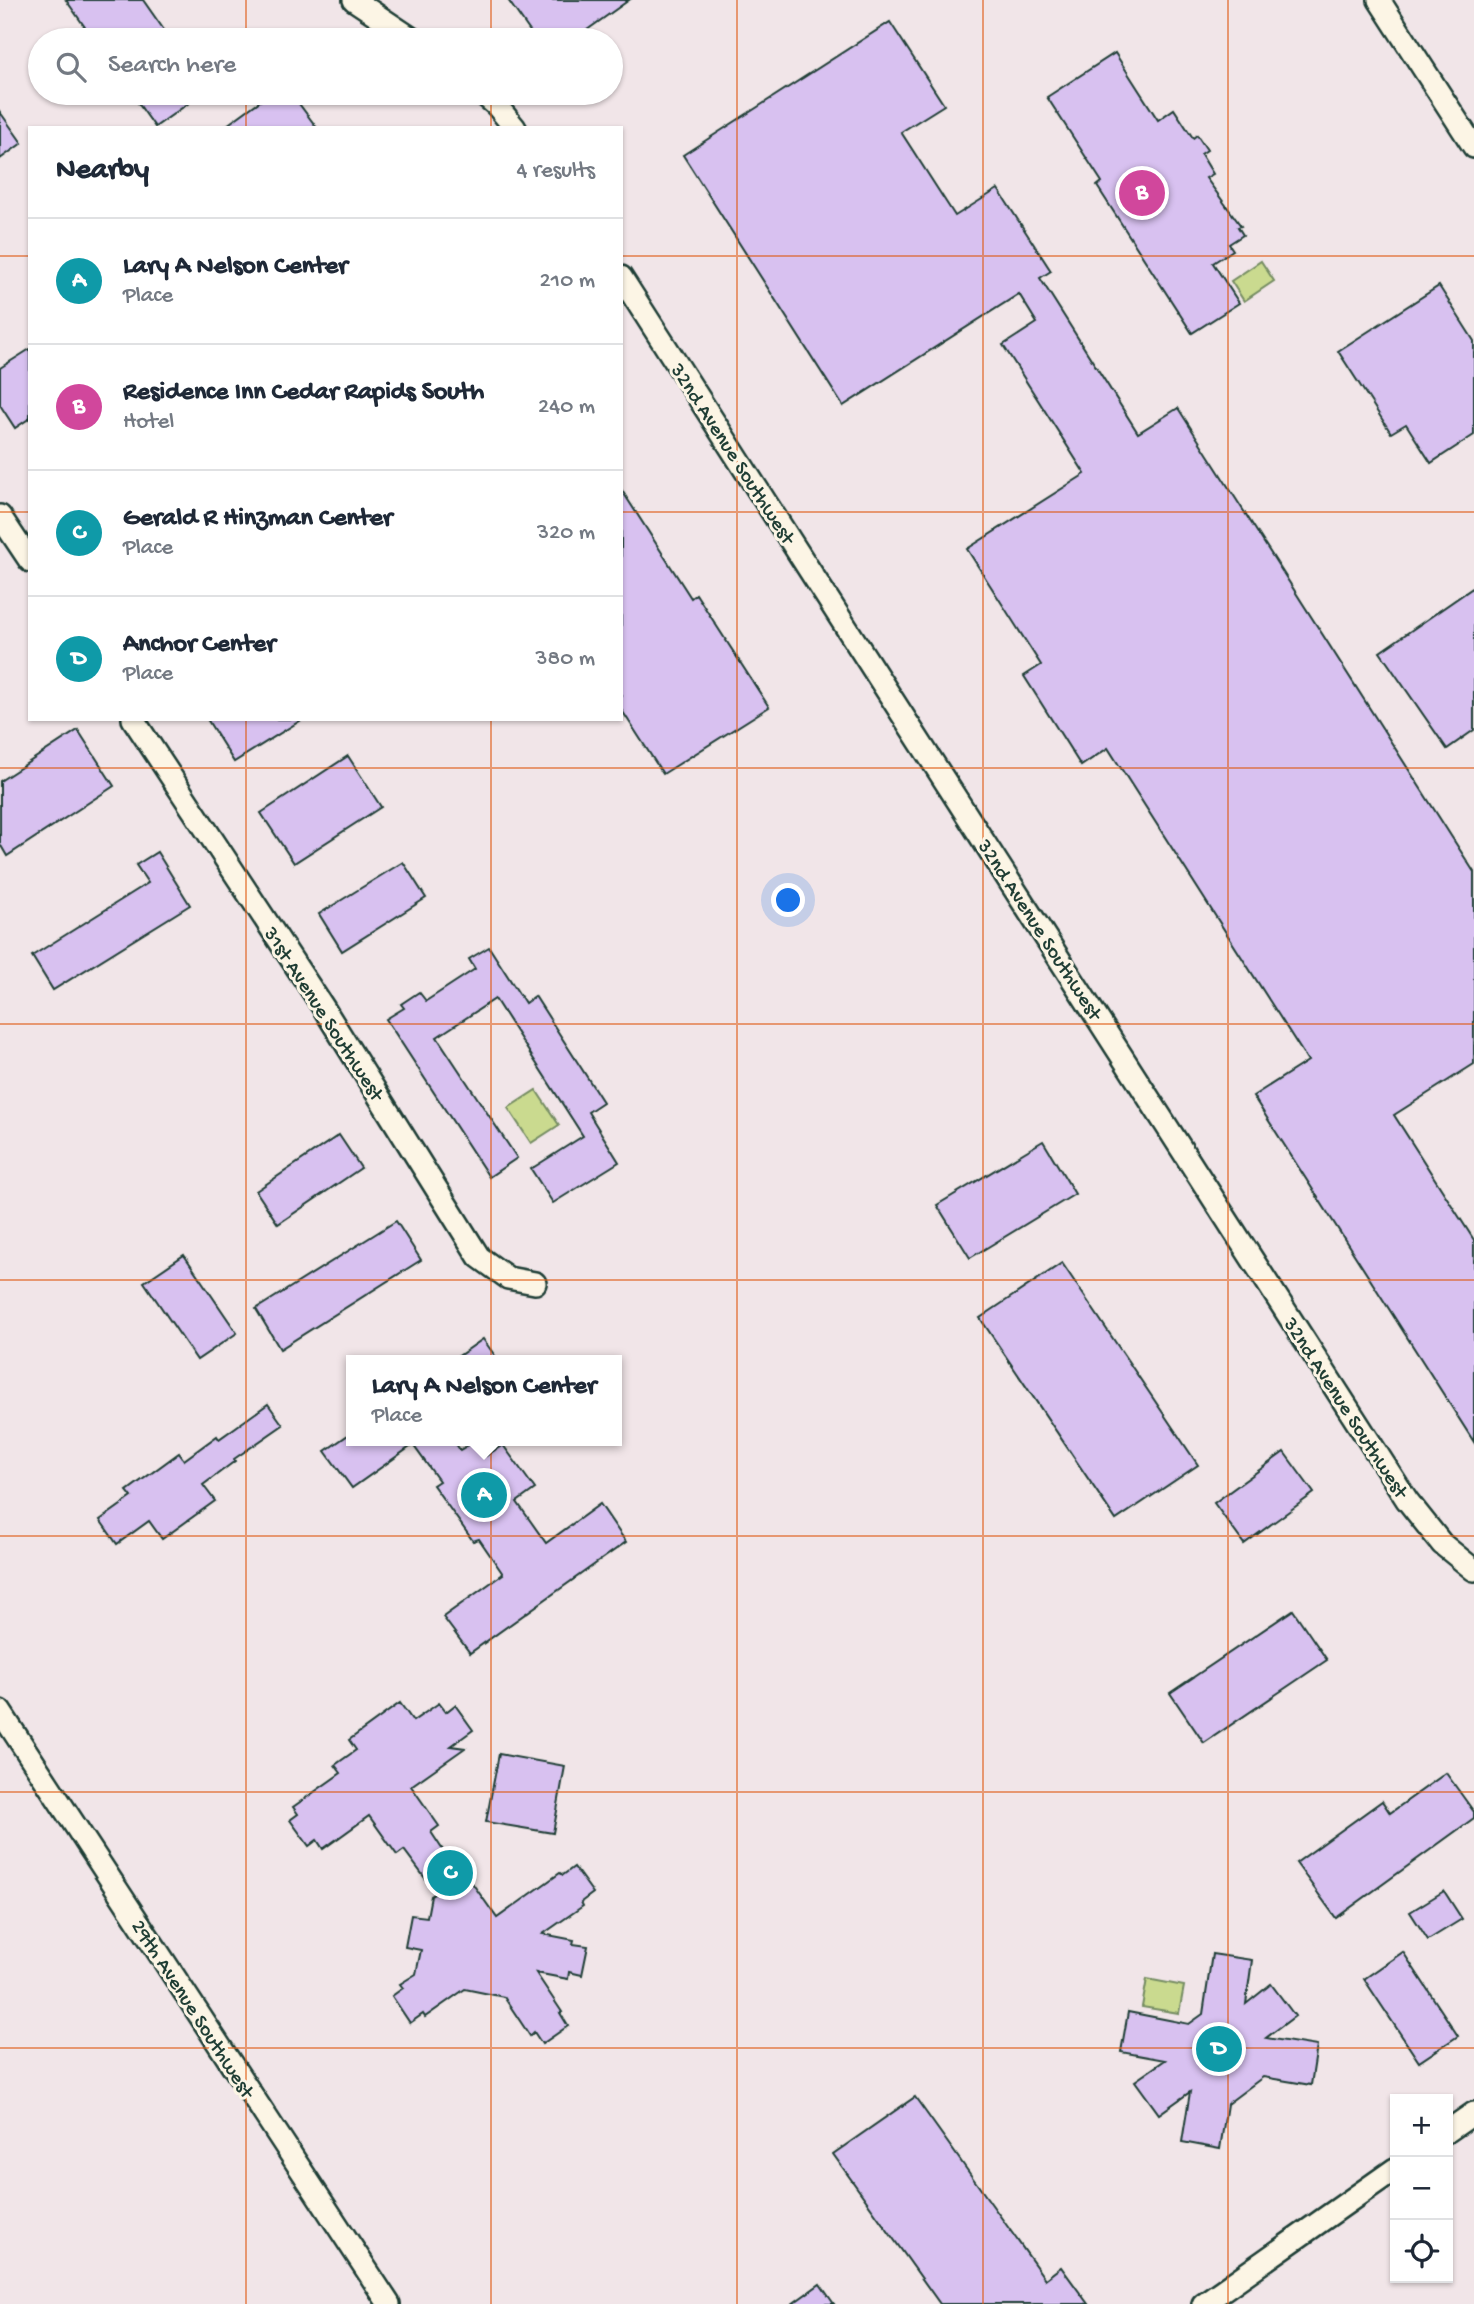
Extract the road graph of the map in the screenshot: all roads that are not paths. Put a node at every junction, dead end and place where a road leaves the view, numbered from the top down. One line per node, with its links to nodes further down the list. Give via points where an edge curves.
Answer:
1 (354, 0): 3 (street)
2 (1379, 0): 6 (street)
3 (396, 28)
4 (496, 105): 5 (street)
5 (513, 126)
6 (1471, 136)
7 (623, 280): 12 (street, 32nd Avenue Southwest, via 1407,1500 1442,1544)
8 (0, 516): 9 (street)
9 (28, 558)
10 (134, 721): 11 (street, 31st Avenue Southwest, via 323,1007 479,1257 508,1278)
11 (535, 1283)
12 (1474, 1570)
13 (0, 1711): 17 (street, 29th Avenue Southwest)
14 (1474, 2113): 15 (street)
15 (1453, 2128)
16 (1390, 2173): 18 (street)
17 (389, 2304)
18 (1203, 2304)

